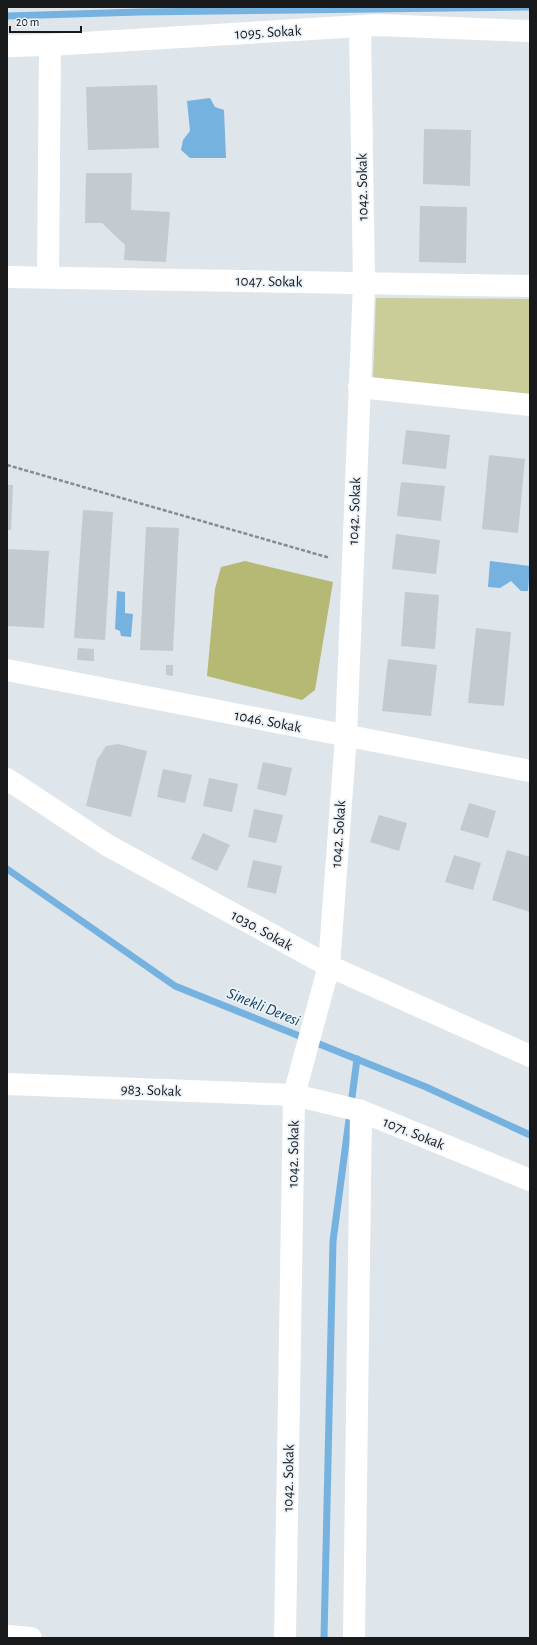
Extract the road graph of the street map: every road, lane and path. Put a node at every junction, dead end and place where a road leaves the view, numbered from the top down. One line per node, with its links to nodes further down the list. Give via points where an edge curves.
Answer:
1 (360, 27): 2 (street, 1095. Sokak, via 376,25); 3 (street, 1095. Sokak); 7 (street, 1042. Sokak)
2 (530, 31)
3 (50, 45): 4 (street, 1095. Sokak); 6 (street)
4 (7, 46)
5 (7, 276): 6 (street, 1047. Sokak)
6 (48, 277): 7 (street, 1047. Sokak)
7 (364, 283): 8 (street, 1047. Sokak); 9 (street, 1042. Sokak)
8 (530, 286)
9 (359, 387): 10 (street); 12 (street, 1042. Sokak)
10 (530, 405)
11 (7, 465): 12 (path)
12 (352, 564): 14 (street, 1042. Sokak)
13 (7, 670): 14 (street, 1046. Sokak)
14 (346, 736): 15 (street, 1046. Sokak); 17 (street, 1042. Sokak)
15 (530, 771)
16 (7, 779): 17 (street, 1030. Sokak, via 107,845)
17 (328, 966): 18 (street, 1030. Sokak); 20 (street, 1042. Sokak)
18 (530, 1056)
19 (7, 1084): 20 (street, 983. Sokak)
20 (294, 1095): 21 (street, 1071. Sokak); 25 (street, 1042. Sokak)
21 (361, 1111): 22 (street, 1071. Sokak); 26 (street)
22 (530, 1180)
23 (7, 1636): 24 (street)
24 (31, 1638)
25 (285, 1638)
26 (354, 1638)

